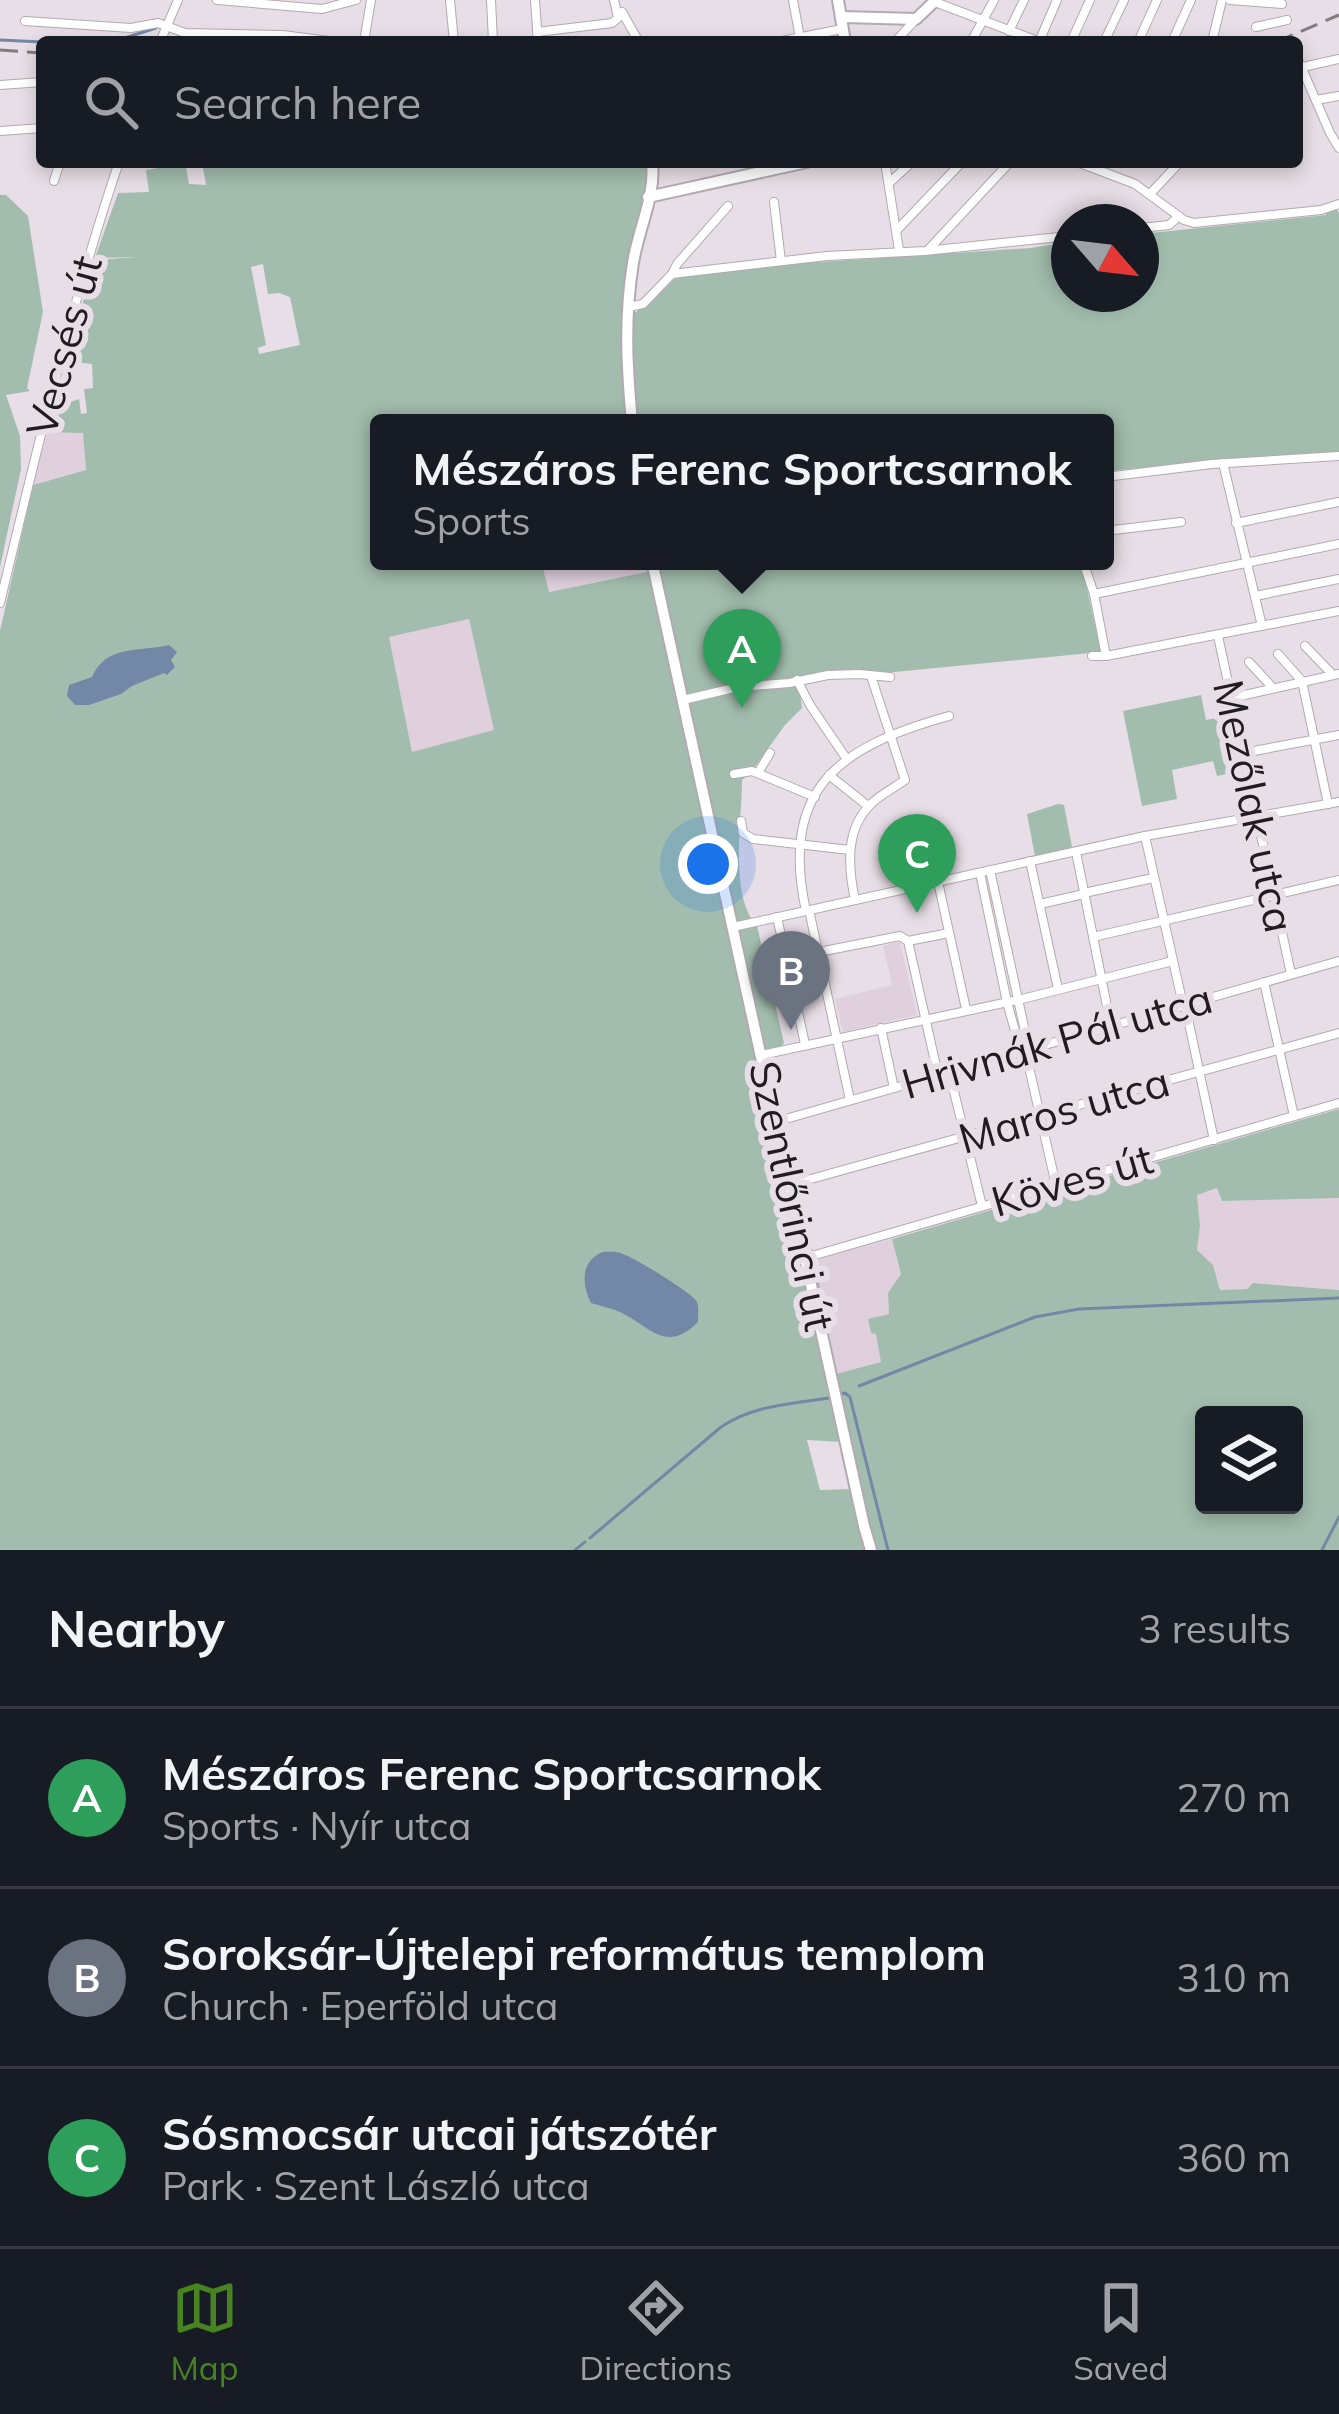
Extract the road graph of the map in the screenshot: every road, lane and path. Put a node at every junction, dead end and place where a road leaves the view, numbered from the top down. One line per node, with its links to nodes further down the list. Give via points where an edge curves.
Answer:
1 (178, 0): 25 (street)
2 (217, 0): 21 (street)
3 (356, 0): 21 (street)
4 (371, 0): 31 (street)
5 (450, 0): 32 (street)
6 (491, 0): 33 (street)
7 (535, 0): 34 (street)
8 (616, 0): 35 (street, via 619,18 612,23); 36 (street)
9 (793, 0): 37 (street)
10 (838, 0): 27 (main road)
11 (994, 0): 24 (street)
12 (1024, 0): 28 (street)
13 (1057, 0): 42 (street)
14 (1090, 0): 43 (street)
15 (1124, 0): 44 (street)
16 (1157, 0): 45 (street)
17 (1191, 0): 46 (street)
18 (1226, 0): 20 (street); 47 (street)
19 (935, 1): 22 (main road); 24 (street)
20 (1282, 1): 26 (street, via 1288,22)
21 (327, 4)
22 (916, 19): 27 (main road); 39 (street)
23 (25, 21): 25 (street)
24 (985, 21): 28 (street); 40 (street)
25 (167, 25): 29 (street); 30 (street)
26 (1256, 27)
27 (844, 29): 38 (street)
28 (1010, 31): 41 (street)
29 (162, 36)
30 (291, 36)
31 (365, 36)
32 (453, 36)
33 (493, 36)
34 (538, 36)
35 (543, 36)
36 (635, 36)
37 (800, 36)
38 (810, 36)
39 (900, 36)
40 (974, 36)
41 (1023, 36)
42 (1042, 36)
43 (1075, 36)
44 (1107, 36)
45 (1141, 36)
46 (1175, 36)
47 (1214, 36)
48 (1339, 58): 49 (street)
49 (1303, 67): 53 (street)
50 (36, 82): 51 (street)
51 (0, 85)
52 (1339, 96): 53 (street)
53 (1316, 100): 56 (street)
54 (36, 128): 55 (street)
55 (0, 131)
56 (1335, 136): 57 (street)
57 (1339, 148)
58 (58, 168): 70 (street)
59 (117, 168): 101 (street, Vecsés út, via 62,347)
60 (652, 168): 73 (main road)
61 (780, 168): 73 (main road)
62 (887, 168): 71 (street)
63 (906, 168): 71 (street)
64 (956, 168): 79 (street)
65 (1004, 168): 82 (street)
66 (1096, 168): 69 (street)
67 (1116, 168): 69 (street)
68 (1174, 168): 72 (street)
69 (1111, 174): 72 (street)
70 (54, 181)
71 (890, 183): 79 (street)
72 (1150, 194): 77 (street)
73 (648, 197): 85 (main road)
74 (774, 202): 83 (street)
75 (1339, 204): 77 (street, via 1194,223)
76 (728, 206): 84 (street)
77 (1179, 216): 78 (street)
78 (1159, 226)
79 (896, 231): 81 (street)
80 (1051, 238): 82 (street)
81 (899, 250): 82 (street); 83 (street)
82 (925, 250)
83 (781, 261): 84 (street)
84 (672, 274): 85 (street, via 639,306)
85 (626, 307): 86 (main road)
86 (631, 414)
87 (1339, 455): 88 (street)
88 (1222, 463): 89 (street); 92 (street)
89 (1114, 476)
90 (1339, 502): 92 (street)
91 (1181, 522): 93 (street)
92 (1236, 523): 95 (street)
93 (1114, 530)
94 (1339, 544): 95 (street)
95 (1246, 562): 99 (street); 100 (street)
96 (654, 570): 117 (main road, Szentlőrinci út)
97 (1086, 570): 99 (street)
98 (1339, 579): 100 (street)
99 (1094, 594): 108 (street)
100 (1255, 596): 103 (street)
101 (0, 602)
102 (1339, 611): 103 (street)
103 (1262, 626): 104 (street)
104 (1218, 636): 108 (street); 116 (street, Mezőlak utca)
105 (1305, 646): 110 (street)
106 (1278, 654): 114 (street)
107 (1092, 656): 108 (street)
108 (1106, 656)
109 (1249, 662): 115 (street)
110 (1336, 675): 114 (street)
111 (871, 676): 112 (street); 113 (street); 119 (street)
112 (890, 677)
113 (797, 680): 117 (street); 124 (street)
114 (1302, 681): 115 (street); 121 (street)
115 (1272, 687): 116 (street)
116 (1231, 698): 123 (street, Mezőlak utca)
117 (682, 701): 149 (main road, Szentlőrinci út)
118 (949, 716): 119 (street)
119 (889, 735): 124 (street); 130 (street, via 905,780)
120 (1339, 735): 121 (street)
121 (1314, 740): 123 (street); 129 (street)
122 (770, 753): 125 (street)
123 (1243, 753): 131 (street, Mezőlak utca)
124 (846, 758): 127 (street)
125 (758, 773): 126 (street); 128 (street)
126 (734, 774)
127 (829, 775): 128 (street); 130 (street)
128 (815, 796): 134 (street)
129 (1334, 803): 131 (street)
130 (868, 806): 135 (street)
131 (1257, 817): 133 (street); 143 (street, Mezőlak utca)
132 (741, 821): 134 (street, via 753,839)
133 (1145, 836): 136 (street); 139 (street)
134 (800, 844): 135 (street); 146 (street)
135 (850, 850): 144 (street)
136 (1076, 852): 137 (street); 142 (street)
137 (1030, 861): 138 (street); 145 (street)
138 (985, 872): 141 (street); 160 (street); 161 (street)
139 (1153, 878): 142 (street); 148 (street)
140 (1339, 880): 143 (street)
141 (938, 881): 144 (street); 150 (street)
142 (1084, 894): 145 (street); 151 (street)
143 (1273, 896): 148 (street); 156 (street, Mezőlak utca)
144 (855, 900): 146 (street)
145 (1040, 904): 159 (street)
146 (808, 910): 147 (street); 153 (street)
147 (777, 917): 149 (street); 169 (street)
148 (1163, 921): 151 (street); 154 (street)
149 (732, 927): 172 (main road, Szentlőrinci út)
150 (949, 933): 152 (street); 163 (street)
151 (1093, 937): 157 (street)
152 (908, 941): 153 (street); 164 (street)
153 (819, 952): 168 (street)
154 (1173, 961): 157 (street); 162 (street)
155 (1339, 961): 156 (street, Hrivnák Pál utca)
156 (1291, 975): 158 (street, Hrivnák Pál utca)
157 (1101, 980): 159 (street); 165 (street)
158 (1264, 982): 162 (street, Hrivnák Pál utca); 171 (street)
159 (1058, 990): 160 (street)
160 (1018, 1000): 161 (street); 170 (street)
161 (1007, 1002): 163 (street); 170 (street)
162 (1184, 1005): 165 (street, Hrivnák Pál utca); 173 (street)
163 (966, 1009): 164 (street)
164 (925, 1018): 166 (street); 174 (street)
165 (1111, 1026): 170 (street, Hrivnák Pál utca)
166 (881, 1028): 168 (street); 176 (street)
167 (1339, 1033): 171 (street, Maros utca)
168 (837, 1037): 169 (street); 177 (street)
169 (806, 1045): 172 (street)
170 (1026, 1050): 174 (street, Hrivnák Pál utca); 180 (street)
171 (1278, 1050): 173 (street, Maros utca); 179 (street)
172 (761, 1054): 181 (main road, Szentlőrinci út)
173 (1200, 1072): 180 (street, Maros utca); 183 (street)
174 (938, 1075): 176 (street, Hrivnák Pál utca)
175 (950, 1075): 182 (street)
176 (894, 1088): 177 (street, Hrivnák Pál utca)
177 (850, 1100): 181 (street, Hrivnák Pál utca)
178 (1339, 1103): 179 (street, Köves út)
179 (1294, 1116): 183 (street, Köves út)
180 (1040, 1117): 182 (street, Maros utca); 184 (street)
181 (775, 1122): 185 (main road, Szentlőrinci út)
182 (965, 1137): 185 (street, Maros utca); 186 (street)
183 (1214, 1140): 184 (street, Köves út)
184 (1056, 1184): 186 (street, Köves út)
185 (789, 1185): 187 (main road, Szentlőrinci út)
186 (982, 1206): 187 (street, Köves út)
187 (805, 1258): 188 (main road, Szentlőrinci út)
188 (872, 1550)

